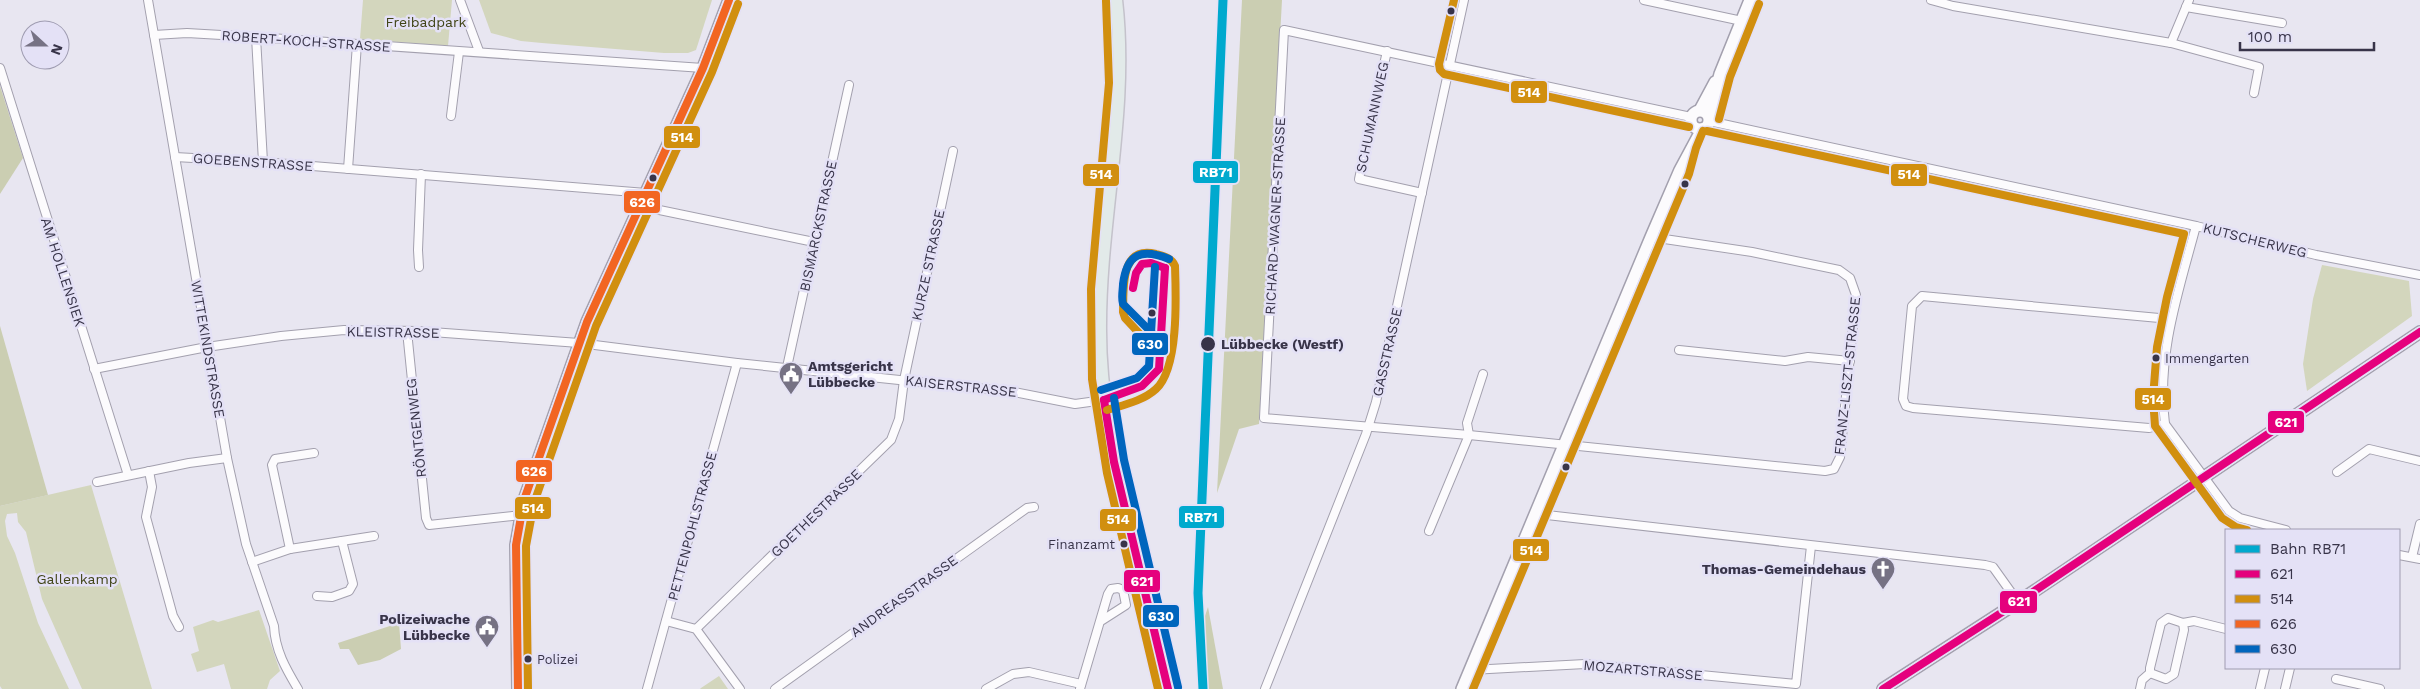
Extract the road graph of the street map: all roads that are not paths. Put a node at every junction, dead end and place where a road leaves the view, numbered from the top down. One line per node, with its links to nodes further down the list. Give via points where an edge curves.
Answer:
1 (148, 0): 13 (street, WITTEKINDSTRASSE)
2 (460, 0): 17 (street)
3 (729, 0): 22 (street)
4 (1116, 0): 52 (main road, via 1120,63 1100,288)
5 (1464, 0): 20 (street, GASSTRASSE)
6 (1644, 0): 10 (street)
7 (1750, 0): 10 (street)
8 (1931, 0): 15 (street)
9 (2188, 3): 11 (street); 15 (street)
10 (1742, 21): 26 (street)
11 (2282, 23)
12 (1284, 30): 18 (street, KUTSCHERWEG); 54 (street, RICHARD-WAGNER-STRASSE, via 1264,418)
13 (154, 35): 14 (street, ROBERT-KOCH-STRASSE, via 187,33); 28 (street, WITTEKINDSTRASSE)
14 (256, 37): 16 (street, ROBERT-KOCH-STRASSE); 29 (street)
15 (2171, 42): 24 (street, via 2259,67)
16 (357, 44): 19 (street, ROBERT-KOCH-STRASSE); 30 (street)
17 (479, 51): 19 (street, ROBERT-KOCH-STRASSE); 22 (street, ROBERT-KOCH-STRASSE)
18 (1387, 51): 20 (street, KUTSCHERWEG); 32 (street, SCHUMANNWEG, via 1359,179)
19 (459, 52): 25 (street)
20 (1449, 65): 26 (street, KUTSCHERWEG); 32 (street, GASSTRASSE)
21 (0, 68): 49 (street, AM HOLLENSIEK)
22 (703, 68): 33 (street)
23 (848, 85): 37 (street, BISMARCKSTRASSE)
24 (2254, 93)
25 (451, 116)
26 (1701, 120): 35 (street, KUTSCHERWEG); 36 (street)
27 (953, 151): 51 (street, KURZE STRASSE)
28 (175, 157): 29 (street, GOEBENSTRASSE); 44 (street, WITTEKINDSTRASSE)
29 (262, 162): 30 (street, GOEBENSTRASSE)
30 (348, 169): 31 (street, GOEBENSTRASSE)
31 (420, 174): 33 (street, GOEBENSTRASSE); 38 (street)
32 (1422, 193): 54 (street, GASSTRASSE)
33 (646, 194): 34 (street)
34 (640, 206): 37 (street); 43 (street)
35 (2196, 226): 39 (street, KUTSCHERWEG, via 2316,255); 40 (street)
36 (1650, 237): 46 (street, FRANZ-LISZT-STRASSE, via 1752,252 1846,274 1856,295); 56 (street)
37 (814, 242): 48 (street, BISMARCKSTRASSE)
38 (420, 267)
39 (2420, 275)
40 (2170, 319): 53 (street, via 2163,409); 53 (street, via 1922,296 1912,306 1902,399 1906,406 1913,408 2149,428)
41 (407, 331): 43 (street, KLEISTRASSE); 44 (street, KLEISTRASSE, via 326,332); 67 (street, RÖNTGENWEG, via 419,460 429,524)
42 (2420, 332): 63 (street)
43 (578, 343): 47 (street, KAISERSTRASSE); 67 (street)
44 (207, 347): 49 (street, KLEISTRASSE); 58 (street, WITTEKINDSTRASSE)
45 (1679, 350): 46 (street, via 1785,361 1808,357)
46 (1850, 360): 56 (street, FRANZ-LISZT-STRASSE, via 1840,457 1834,469)
47 (737, 363): 48 (street, KAISERSTRASSE); 80 (street, PETTENPOHLSTRASSE)
48 (787, 367): 51 (street, KAISERSTRASSE)
49 (94, 369): 62 (street, AM HOLLENSIEK)
50 (1483, 374): 55 (street, via 1466,423)
51 (904, 380): 52 (street, KAISERSTRASSE, via 1014,392 1075,404); 84 (street, GOETHESTRASSE, via 899,419 891,440)
52 (1104, 400): 98 (main road, via 1114,462)
53 (2165, 424): 63 (street)
54 (1369, 427): 55 (street); 99 (street, GASSTRASSE)
55 (1469, 435): 56 (street); 70 (street)
56 (1564, 446): 66 (street)
57 (314, 453): 74 (street, via 276,459 272,465)
58 (227, 458): 60 (street); 77 (street, WITTEKINDSTRASSE)
59 (2420, 462): 61 (street, via 2369,449)
60 (149, 471): 62 (street); 83 (street, via 152,486 146,517 172,616)
61 (2338, 472)
62 (128, 475): 64 (street)
63 (2203, 477): 69 (street, via 2229,511 2240,518); 79 (street)
64 (97, 482)
65 (1034, 508): 96 (street, ANDREASSTRASSE, via 1027,508)
66 (1537, 512): 73 (street); 88 (street)
67 (521, 515): 93 (street, via 516,545)
68 (2420, 524): 76 (street)
69 (2282, 529)
70 (1429, 531)
71 (374, 536): 72 (street)
72 (342, 541): 74 (street); 78 (street, via 353,584 349,591 332,597)
73 (1811, 546): 79 (street, via 1993,567); 88 (street, MOZARTSTRASSE, via 1796,684 1585,664)
74 (290, 549): 77 (street)
75 (2400, 555): 76 (street)
76 (2416, 558)
77 (252, 562): 92 (street, WITTEKINDSTRASSE, via 274,626 275,640)
78 (317, 596)
79 (2018, 602): 101 (street)
80 (666, 621): 84 (street); 94 (street, PETTENPOHLSTRASSE)
81 (1101, 622): 91 (street)
82 (2183, 623): 85 (street); 89 (street, via 2168,618 2161,623); 89 (street, via 2174,674 2166,679)
83 (179, 627)
84 (696, 629): 95 (street)
85 (2225, 629)
86 (2265, 669): 103 (street)
87 (2290, 669): 104 (street)
88 (1471, 670): 100 (street)
89 (2150, 673): 102 (street, via 2142,680)
90 (2336, 678): 105 (street)
91 (1081, 687): 97 (street, via 1030,672 1013,674)
92 (298, 689)
93 (518, 689)
94 (647, 689)
95 (740, 689)
96 (775, 689)
97 (986, 689)
98 (1168, 689)
99 (1265, 689)
100 (1462, 689)
101 (1885, 689)
102 (2140, 689)
103 (2260, 689)
104 (2285, 689)
105 (2380, 689)

